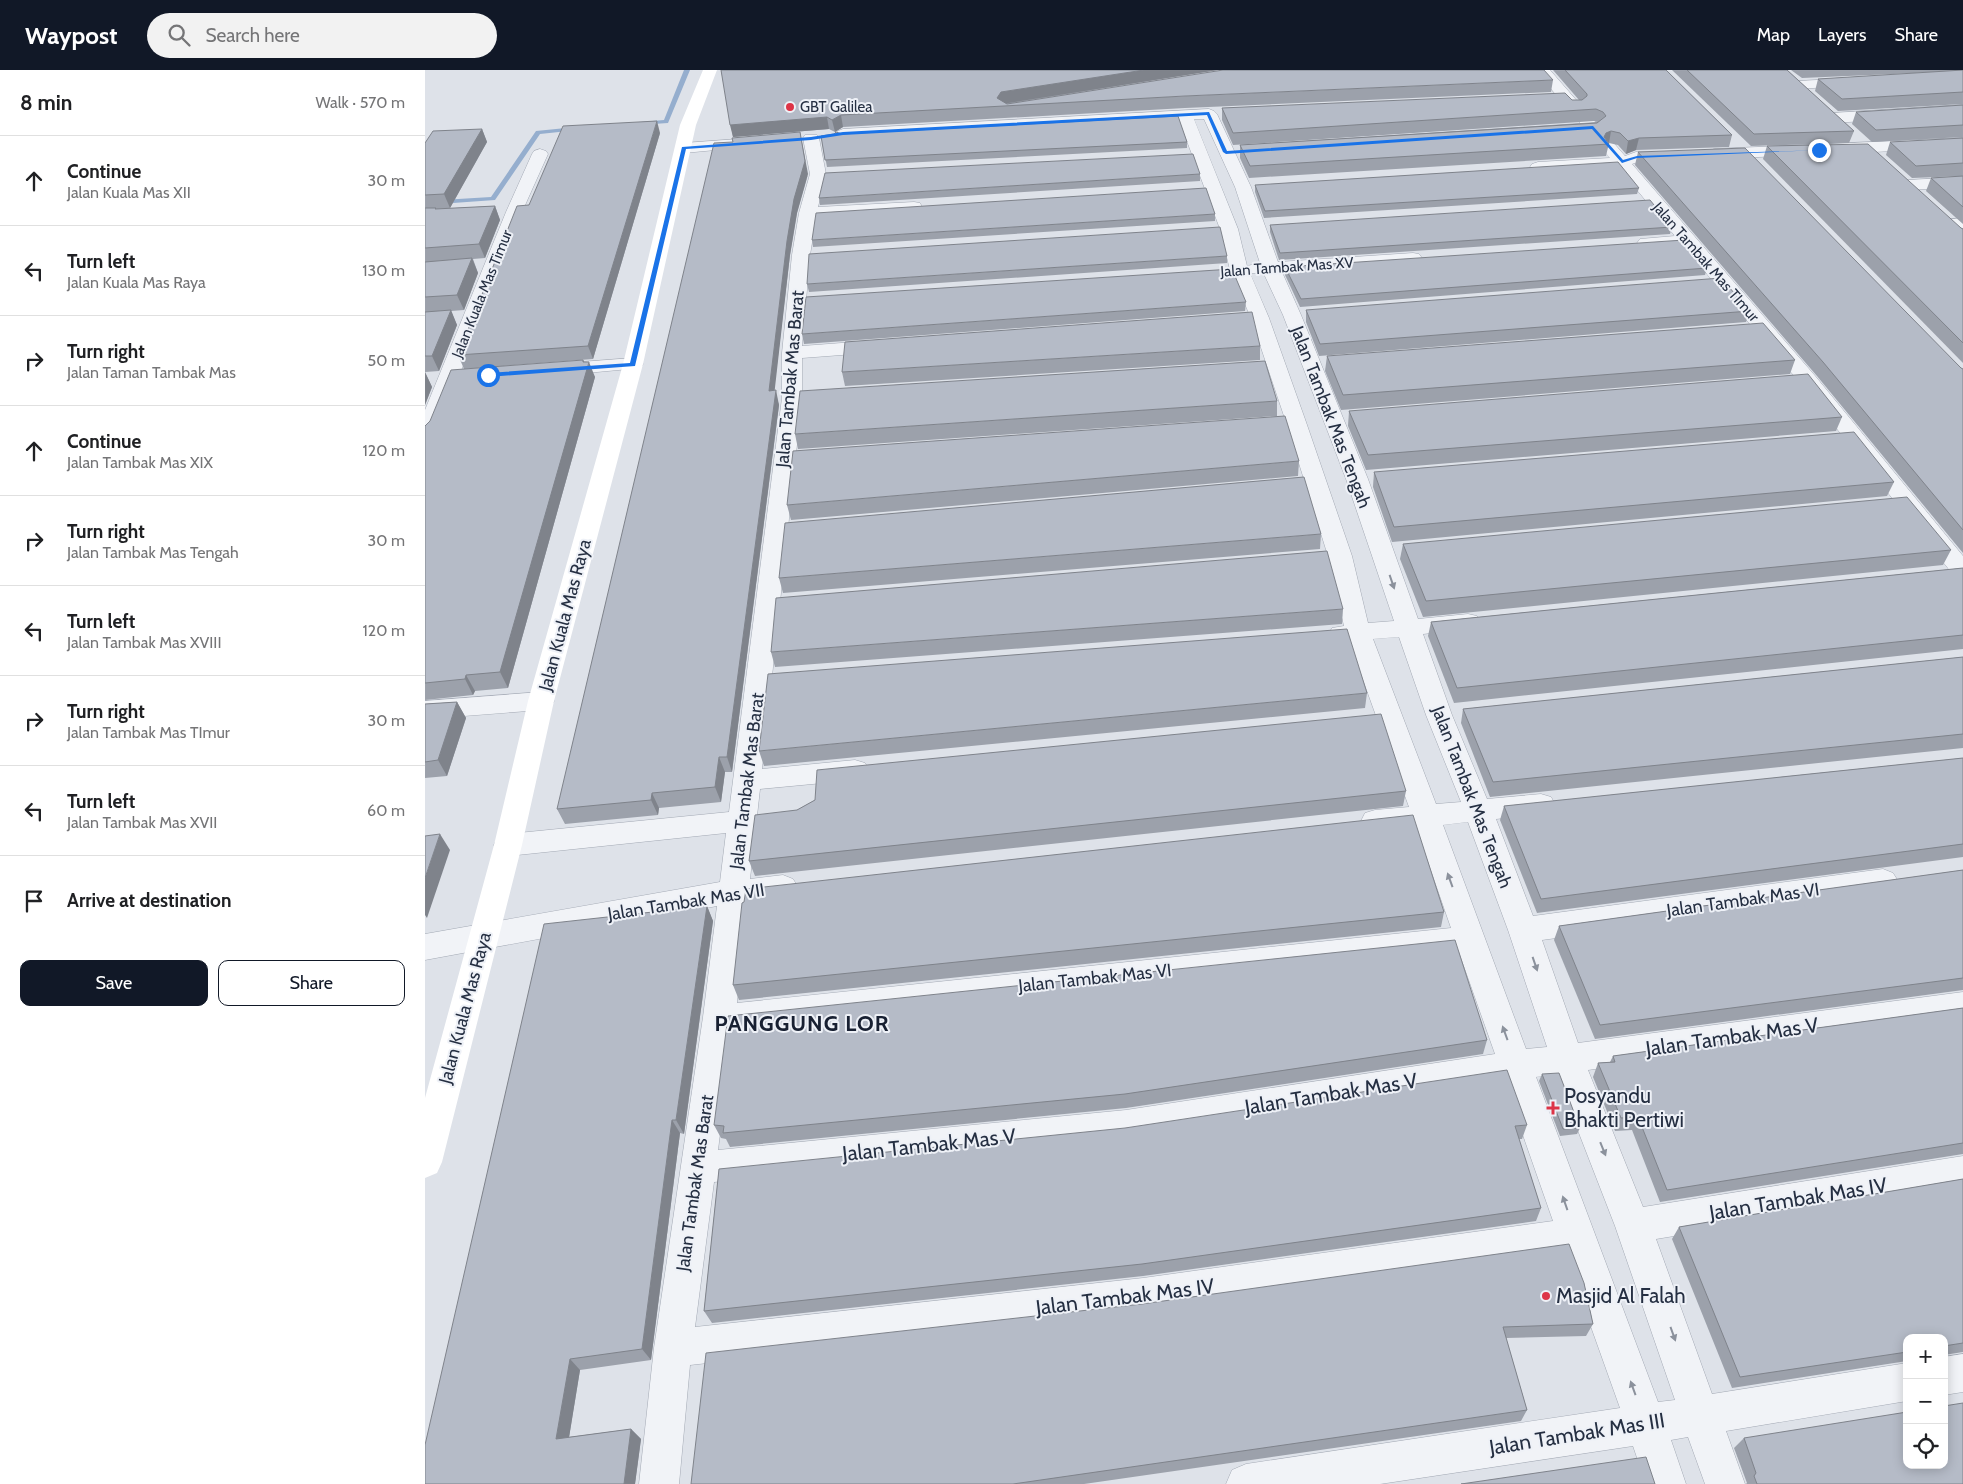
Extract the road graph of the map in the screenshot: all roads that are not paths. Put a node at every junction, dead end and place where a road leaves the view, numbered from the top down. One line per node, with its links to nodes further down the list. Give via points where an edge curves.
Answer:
1 (710, 70): 17 (street, Jalan Kuala Mas Raya, via 688,125)
2 (1542, 70): 4 (street, Jalan Tambak Mas TImur)
3 (1866, 81): 10 (street, via 1792,80)
4 (1567, 98): 5 (street); 11 (street, Jalan Tambak Mas TImur)
5 (1547, 99)
6 (1107, 102): 9 (street)
7 (997, 110): 13 (street)
8 (1963, 110): 10 (street)
9 (1115, 118): 13 (street); 19 (street, Jalan Tambak Mas Tengah, via 1207,114)
10 (1832, 118): 18 (street)
11 (1593, 128): 12 (street); 23 (street, Jalan Tambak Mas TImur)
12 (1574, 129)
13 (843, 134): 38 (street, Jalan Tambak Mas Barat, via 802,139 825,174)
14 (1732, 140): 20 (street)
15 (764, 142): 17 (street)
16 (1963, 143): 18 (street)
17 (684, 148): 56 (street, Jalan Kuala Mas Raya)
18 (1866, 149): 20 (street); 22 (street)
19 (1213, 153): 28 (street, Jalan Tambak Mas Tengah); 30 (street, Jalan Tambak Mas Tengah)
20 (1746, 153): 23 (street, via 1637,157); 24 (street)
21 (540, 154): 36 (street, Jalan Kuala Mas Timur)
22 (1880, 161)
23 (1622, 162): 25 (street); 32 (street, Jalan Tambak Mas TImur)
24 (1759, 167)
25 (1522, 168)
26 (1894, 173): 29 (street)
27 (1963, 182): 29 (street)
28 (1253, 186): 30 (street); 40 (street, Jalan Tambak Mas Tengah)
29 (1907, 186): 31 (street)
30 (1204, 189): 41 (street, Jalan Tambak Mas Tengah)
31 (1921, 198)
32 (1653, 200): 33 (street); 43 (street, Jalan Tambak Mas TImur)
33 (1633, 202)
34 (927, 206): 38 (street)
35 (1935, 211): 39 (street)
36 (515, 212): 37 (street); 46 (street, Jalan Kuala Mas Timur)
37 (495, 213)
38 (808, 213): 55 (street, Jalan Tambak Mas Barat, via 811,255 806,300)
39 (1956, 224): 42 (street)
40 (1267, 227): 41 (street); 48 (street, Jalan Tambak Mas Tengah)
41 (1219, 230): 49 (street, Jalan Tambak Mas Tengah)
42 (1963, 236)
43 (1689, 240): 44 (street); 50 (street, Jalan Tambak Mas TImur)
44 (1629, 244)
45 (1431, 257): 48 (street, Jalan Tambak Mas XV)
46 (493, 265): 47 (street); 60 (street, Jalan Kuala Mas Timur, via 463,317)
47 (474, 266)
48 (1272, 268): 49 (street, Jalan Tambak Mas XV); 57 (street, Jalan Tambak Mas Tengah, via 1302,314)
49 (1229, 271): 58 (street, Jalan Tambak Mas Tengah)
50 (1724, 281): 51 (street); 52 (street, Jalan Tambak Mas TImur)
51 (1705, 282)
52 (1763, 329): 53 (street); 63 (street, Jalan Tambak Mas TImur, via 1799,382)
53 (1744, 331)
54 (902, 344): 55 (street)
55 (792, 353): 80 (street, Jalan Tambak Mas Barat, via 802,398 769,678)
56 (633, 364): 59 (street); 77 (street, Jalan Kuala Mas Raya)
57 (1319, 364): 58 (street); 65 (street, Jalan Tambak Mas Tengah)
58 (1267, 367): 66 (street, Jalan Tambak Mas Tengah)
59 (536, 371)
60 (459, 377): 61 (street); 62 (street, Jalan Kuala Mas Timur)
61 (425, 380)
62 (425, 436)
63 (1856, 438): 64 (street); 67 (street, Jalan Tambak Mas TImur)
64 (1826, 440)
65 (1367, 478): 66 (street); 69 (street, Jalan Tambak Mas Tengah)
66 (1306, 483): 70 (street, Jalan Tambak Mas Tengah)
67 (1907, 503): 68 (street); 71 (street, Jalan Tambak Mas TImur)
68 (1877, 506)
69 (1391, 551): 70 (street); 74 (street, Jalan Tambak Mas Tengah, one-way to 74)
70 (1330, 557): 75 (street, Jalan Tambak Mas Tengah)
71 (1963, 572): 72 (street)
72 (1933, 576)
73 (1487, 620): 74 (street)
74 (1408, 628): 75 (street); 82 (street, Jalan Tambak Mas Tengah, via 1449,714)
75 (1358, 633): 76 (street); 83 (street, Jalan Tambak Mas Tengah, via 1379,718)
76 (1319, 636)
77 (541, 701): 78 (street); 86 (street, Jalan Kuala Mas Raya)
78 (425, 710)
79 (877, 768): 80 (street)
80 (747, 780): 84 (street, Jalan Tambak Mas Barat)
81 (1567, 801): 82 (street)
82 (1478, 810): 83 (street); 90 (street, Jalan Tambak Mas Tengah)
83 (1426, 816): 85 (street); 92 (street, Jalan Tambak Mas Tengah, one-way to 83)
84 (742, 821): 86 (street); 89 (street, Jalan Tambak Mas Barat)
85 (1347, 824)
86 (508, 845): 91 (street, Jalan Kuala Mas Raya)
87 (1914, 877): 90 (street, Jalan Tambak Mas VI)
88 (813, 883): 89 (street, Jalan Tambak Mas VII)
89 (733, 892): 91 (street, Jalan Tambak Mas VII); 95 (street, Jalan Tambak Mas Barat)
90 (1523, 930): 96 (street, Jalan Tambak Mas Tengah, one-way to 96)
91 (484, 937): 93 (street, Jalan Tambak Mas VII); 98 (street, Jalan Kuala Mas Raya)
92 (1470, 938): 95 (street, Jalan Tambak Mas VI); 97 (street, Jalan Tambak Mas Tengah, one-way to 92)
93 (425, 947)
94 (1963, 1005): 96 (street, Jalan Tambak Mas V)
95 (719, 1018): 99 (street, Jalan Tambak Mas Barat)
96 (1567, 1059): 97 (street, Jalan Tambak Mas V); 101 (street, Jalan Tambak Mas Tengah, one-way to 101)
97 (1516, 1066): 99 (street, Jalan Tambak Mas V, via 1126,1125); 102 (street, Jalan Tambak Mas Tengah, one-way to 97)
98 (425, 1162)
99 (697, 1168): 103 (street, Jalan Tambak Mas Barat)
100 (1963, 1172): 101 (street, Jalan Tambak Mas IV)
101 (1633, 1226): 107 (street, Jalan Tambak Mas Tengah, one-way to 107)
102 (1576, 1235): 103 (street, Jalan Tambak Mas IV, via 1143,1296); 108 (street, Jalan Tambak Mas Tengah, one-way to 102)
103 (673, 1348): 109 (street, Jalan Tambak Mas Barat)
104 (1963, 1373): 105 (street)
105 (1948, 1375)
106 (1903, 1383): 107 (street, Jalan Tambak Mas III)
107 (1702, 1415): 108 (street, Jalan Tambak Mas III); 112 (street, Jalan Tambak Mas Tengah)
108 (1646, 1424): 110 (street, Jalan Tambak Mas III); 111 (street, Jalan Tambak Mas Tengah)
109 (659, 1484)
110 (1246, 1484)
111 (1666, 1484)
112 (1725, 1484)

